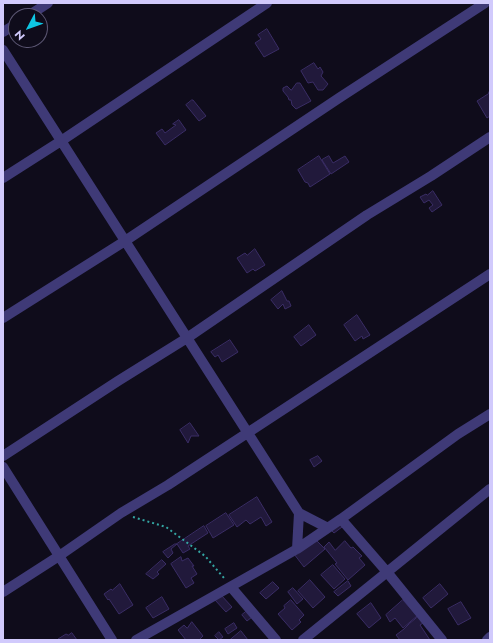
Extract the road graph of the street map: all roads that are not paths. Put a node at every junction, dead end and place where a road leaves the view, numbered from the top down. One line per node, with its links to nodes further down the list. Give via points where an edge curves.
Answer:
1 (267, 3): 5 (street)
2 (485, 3): 7 (street)
3 (3, 50): 5 (street)
4 (490, 137): 10 (street, via 368,215)
5 (61, 141): 6 (street); 7 (street)
6 (3, 178)
7 (125, 241): 9 (street); 10 (street)
8 (490, 274): 12 (street)
9 (3, 318)
10 (187, 338): 12 (street); 13 (street)
11 (490, 414): 17 (street, via 458,434)
12 (248, 433): 16 (street); 20 (street, via 121,513)
13 (3, 456)
14 (3, 467): 20 (street)
15 (490, 489): 21 (street)
16 (299, 513): 18 (street); 19 (street)
17 (341, 519): 18 (street); 21 (street)
18 (328, 528): 19 (street)
19 (297, 550): 22 (street)
20 (59, 556): 23 (street); 25 (street)
21 (387, 572): 28 (street); 29 (street)
22 (231, 587): 26 (street); 27 (street)
23 (3, 592)
24 (490, 638): 30 (street)
25 (112, 640)
26 (136, 640)
27 (276, 640)
28 (303, 640)
29 (442, 640)
30 (487, 640)

